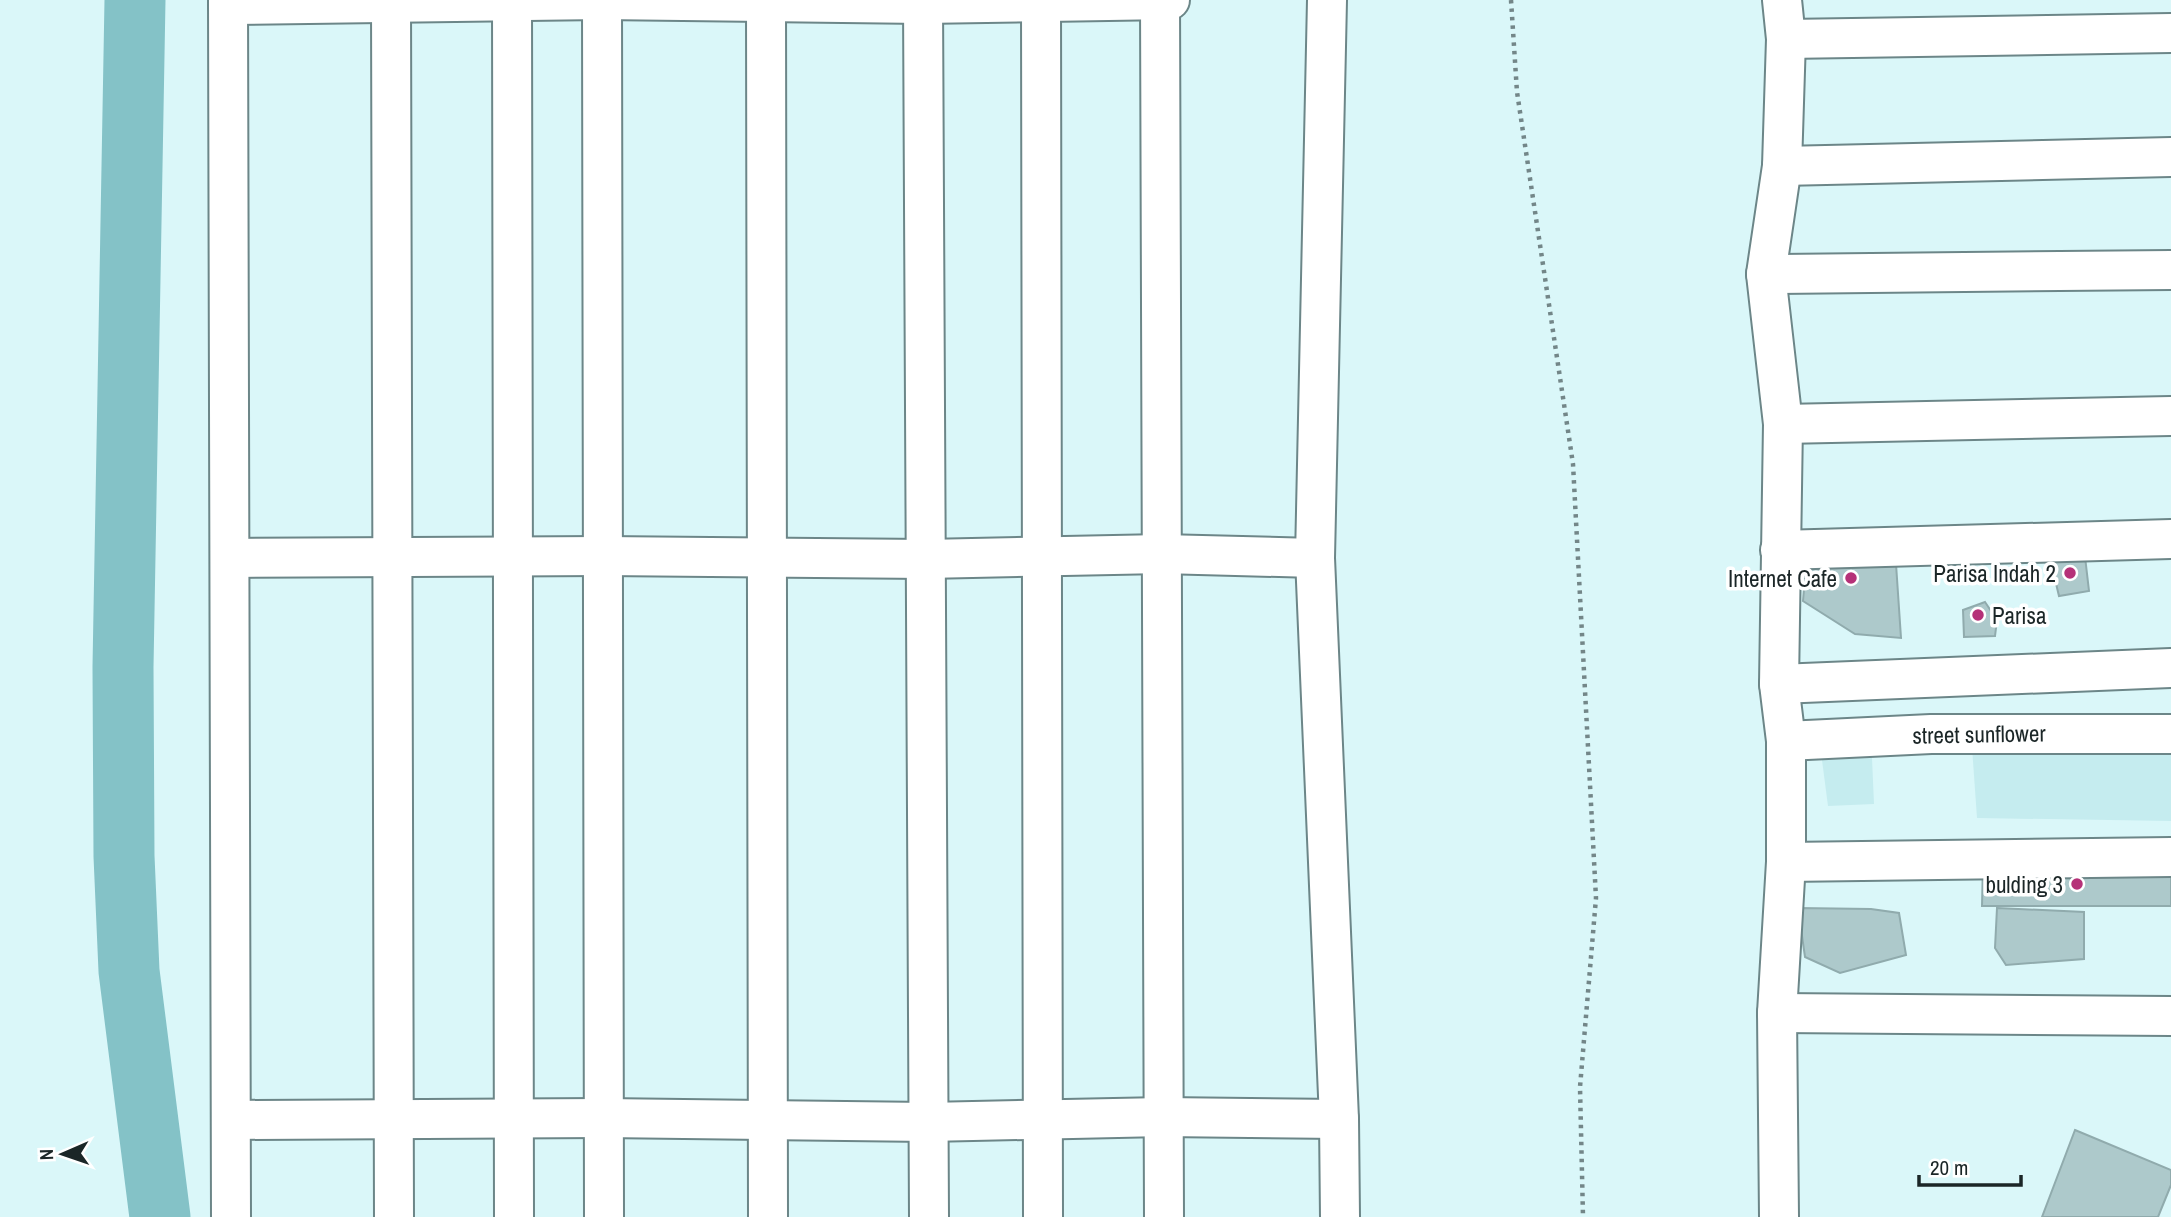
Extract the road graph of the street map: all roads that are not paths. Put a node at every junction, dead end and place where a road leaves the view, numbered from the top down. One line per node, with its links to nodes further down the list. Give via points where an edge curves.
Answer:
1 (602, 0): 7 (street); 8 (street); 23 (street)
2 (1160, 0): 3 (street); 9 (street); 22 (street)
3 (1170, 0)
4 (1326, 0): 29 (street)
5 (1782, 0): 13 (street)
6 (391, 1): 7 (street); 11 (street); 28 (street)
7 (512, 1): 25 (street)
8 (766, 1): 10 (street); 24 (street)
9 (1041, 1): 10 (street); 26 (street)
10 (923, 2): 30 (street)
11 (228, 3): 27 (street)
12 (2171, 33): 13 (street)
13 (1786, 39): 15 (street)
14 (2171, 157): 15 (street)
15 (1782, 166): 17 (street)
16 (2171, 270): 17 (street)
17 (1766, 274): 19 (street)
18 (2171, 416): 19 (street)
19 (1783, 424): 21 (street)
20 (2171, 539): 21 (street)
21 (1780, 550): 32 (street)
22 (1162, 554): 26 (street); 29 (street); 39 (street)
23 (604, 556): 24 (street); 25 (street); 40 (street)
24 (767, 556): 30 (street); 42 (street)
25 (512, 557): 28 (street); 41 (street)
26 (1043, 557): 30 (street); 43 (street)
27 (230, 558): 28 (street); 45 (street)
28 (393, 558): 46 (street)
29 (1315, 558): 44 (street)
30 (926, 559): 47 (street)
31 (2171, 668): 32 (street)
32 (1779, 684): 34 (street)
33 (2171, 734): 34 (street, street sunflower, via 1956,734)
34 (1786, 741): 36 (street)
35 (2171, 858): 36 (street)
36 (1786, 862): 37 (street)
37 (1777, 1013): 38 (street); 57 (street)
38 (2171, 1016)
39 (1163, 1117): 43 (street); 44 (street); 55 (street)
40 (604, 1118): 41 (street); 42 (street); 51 (street)
41 (513, 1119): 46 (street); 50 (street)
42 (767, 1119): 47 (street); 52 (street)
43 (1043, 1119): 47 (street); 54 (street)
44 (1339, 1119): 56 (street)
45 (231, 1120): 46 (street); 48 (street)
46 (394, 1120): 49 (street)
47 (928, 1122): 53 (street)
48 (231, 1217)
49 (394, 1217)
50 (514, 1217)
51 (604, 1217)
52 (768, 1217)
53 (929, 1217)
54 (1043, 1217)
55 (1164, 1217)
56 (1340, 1217)
57 (1779, 1217)

